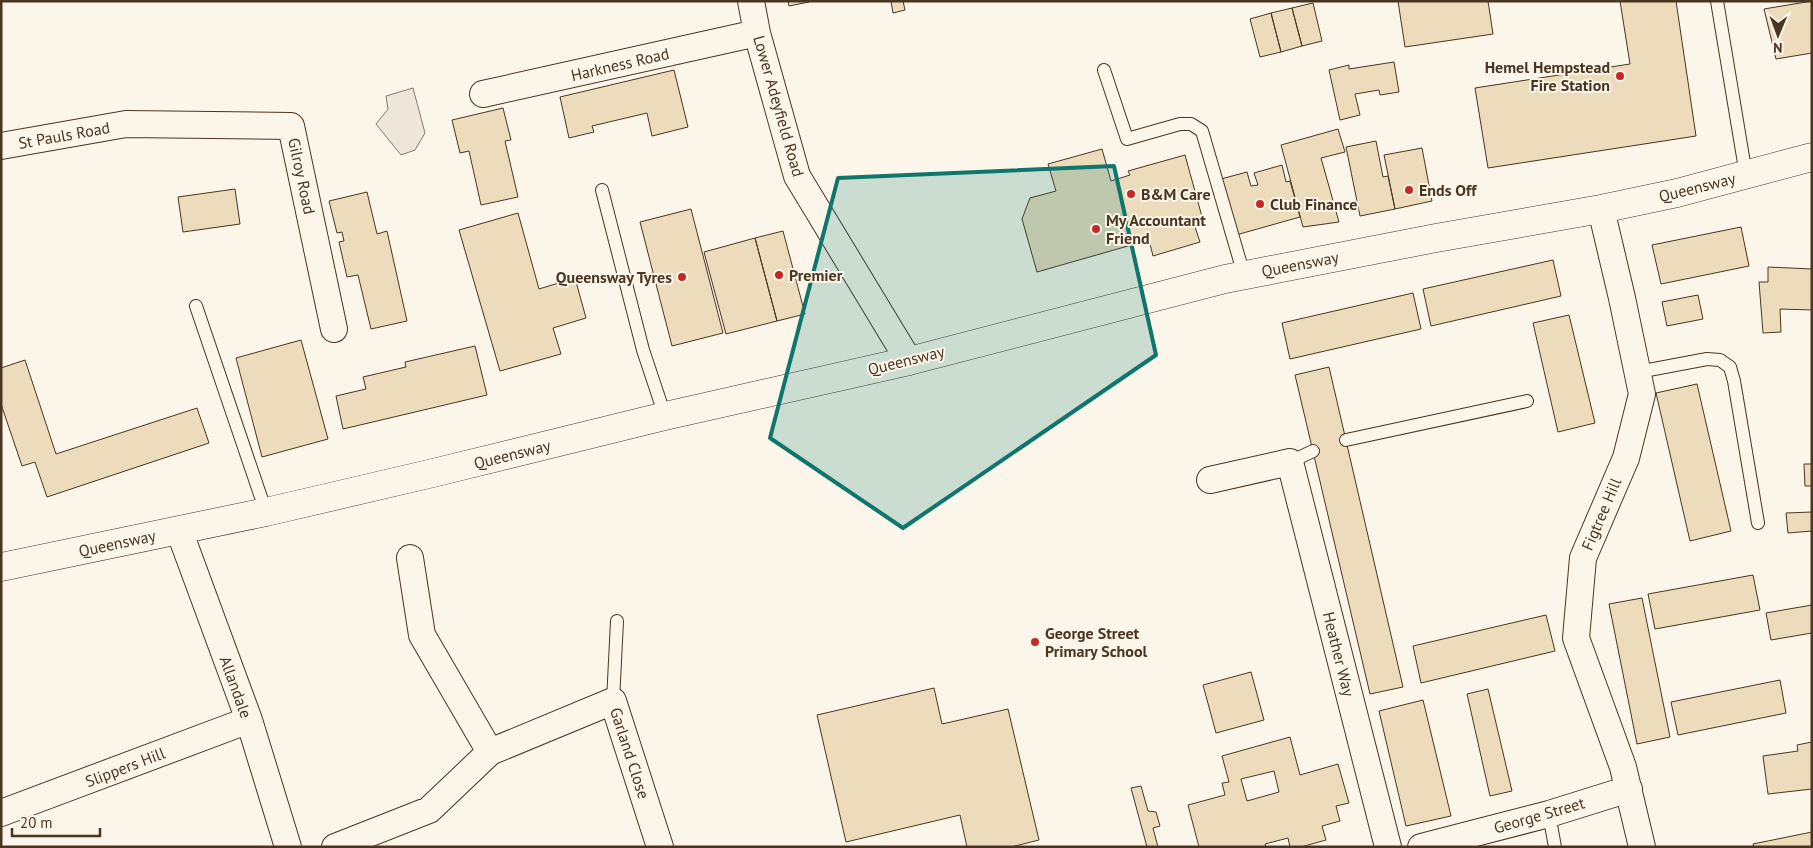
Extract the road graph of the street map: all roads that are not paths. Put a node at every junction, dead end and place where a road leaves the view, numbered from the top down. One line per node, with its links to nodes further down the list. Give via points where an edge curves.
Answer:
1 (751, 1): 3 (street, Lower Adeyfield Road)
2 (1717, 1): 9 (lane)
3 (758, 34): 5 (street, Harkness Road); 15 (street, Lower Adeyfield Road, via 797,176)
4 (1104, 70): 12 (lane, via 1127,140 1180,124 1191,124 1202,131)
5 (483, 94)
6 (126, 124): 7 (street, St Pauls Road); 14 (street, Gilroy Road, via 291,126)
7 (1, 146)
8 (1812, 157): 9 (main road, Queensway)
9 (1746, 175): 11 (main road, Queensway)
10 (602, 190): 18 (lane, via 643,350)
11 (1601, 209): 12 (main road, Queensway); 16 (street, Figtree Hill)
12 (1244, 275): 15 (main road, Queensway)
13 (196, 306): 21 (lane)
14 (334, 329)
15 (909, 360): 18 (main road, Queensway)
16 (1638, 372): 22 (lane, via 1707,359 1720,360 1730,367); 30 (street, Figtree Hill, via 1642,394 1626,458 1582,558 1576,638)
17 (1527, 401): 19 (lane)
18 (665, 416): 21 (main road, Queensway)
19 (1346, 440)
20 (1210, 480): 36 (street, Heather Way, via 1302,456)
21 (266, 512): 23 (main road, Queensway)
22 (1758, 524)
23 (179, 530): 25 (main road, Queensway); 28 (street, Allandale)
24 (410, 558): 29 (street, via 422,635)
25 (1, 567)
26 (617, 621): 27 (lane)
27 (613, 701): 29 (street, Garland Close); 35 (street, Garland Close)
28 (248, 720): 31 (street, Slippers Hill); 33 (street, Allandale)
29 (490, 752): 34 (street, Garland Close, via 429,810)
30 (1628, 789): 32 (street, George Street); 39 (street, Figtree Hill)
31 (1, 813)
32 (1549, 814): 37 (street, George Street); 38 (lane)
33 (288, 847)
34 (335, 847)
35 (660, 847)
36 (1388, 847)
37 (1421, 847)
38 (1555, 847)
39 (1642, 847)

